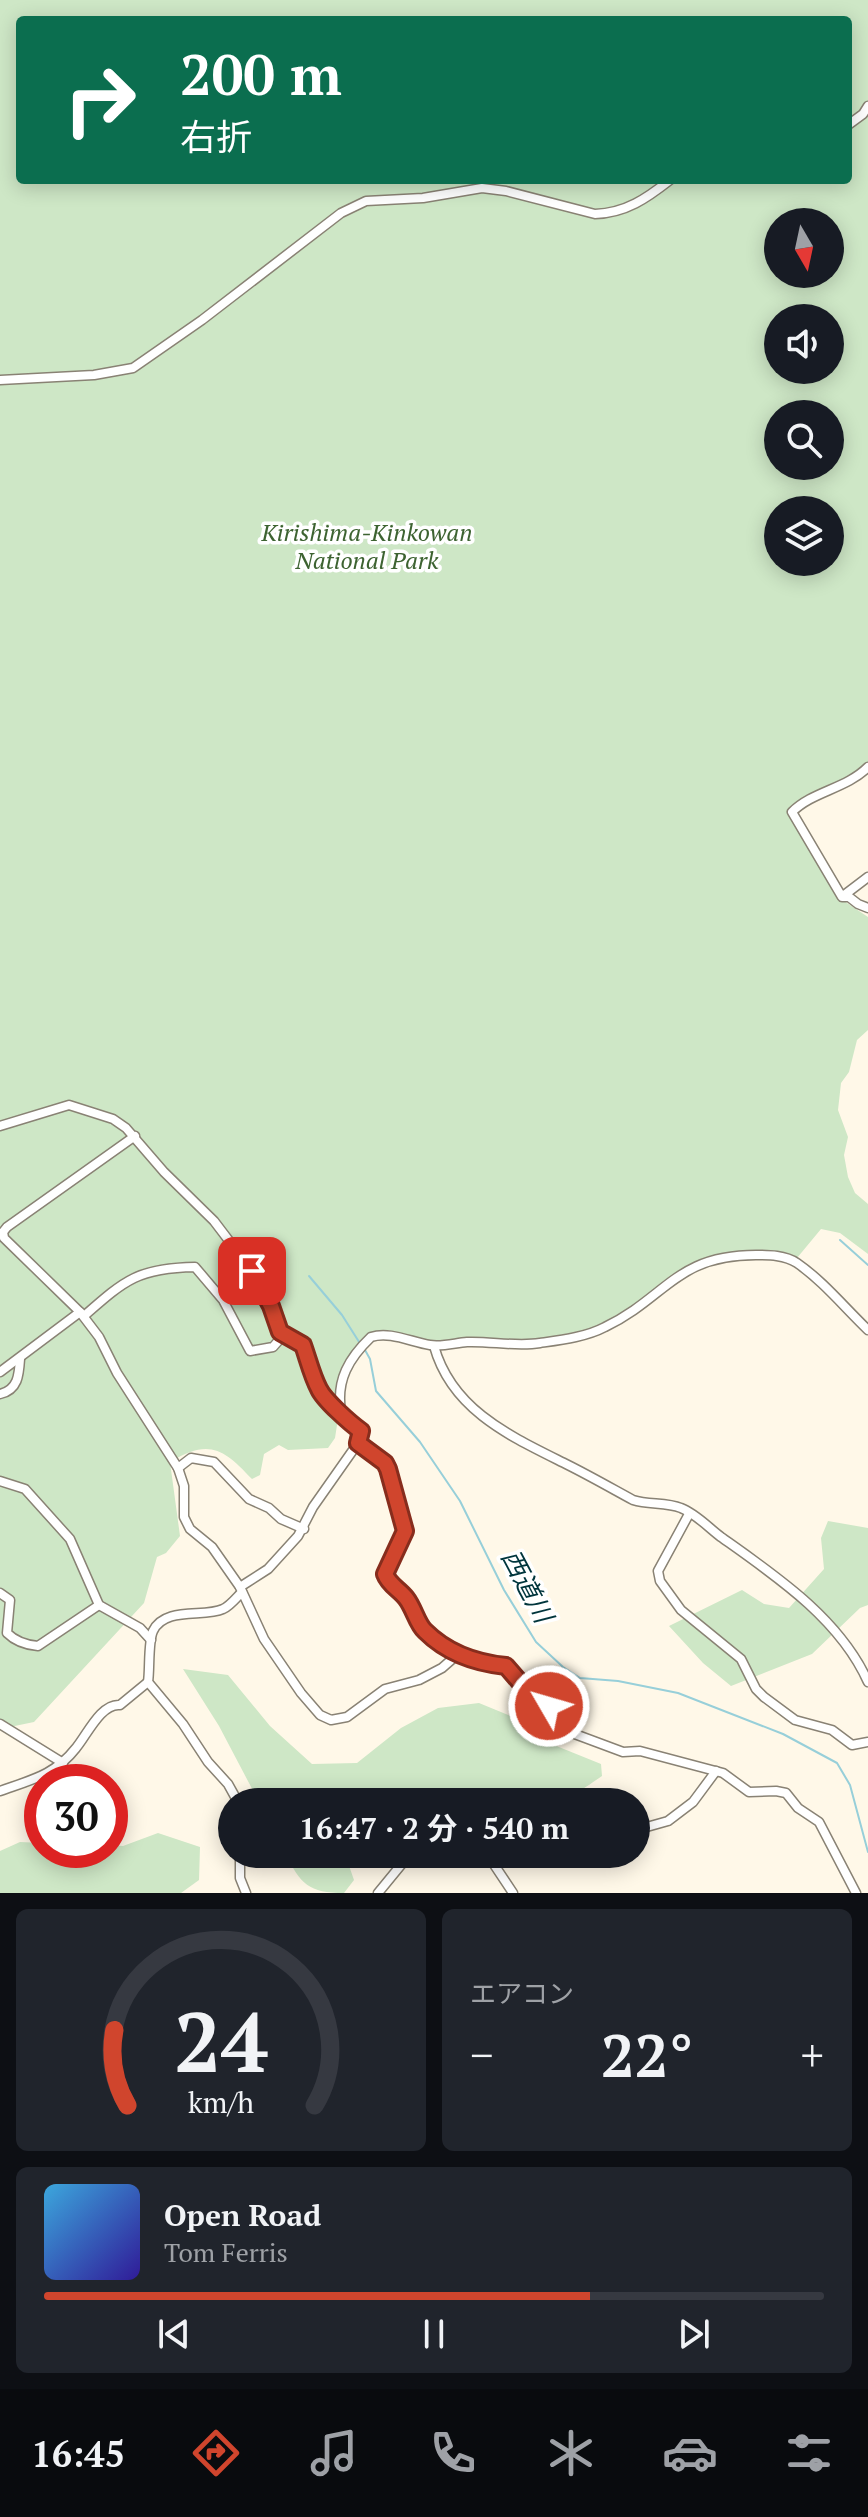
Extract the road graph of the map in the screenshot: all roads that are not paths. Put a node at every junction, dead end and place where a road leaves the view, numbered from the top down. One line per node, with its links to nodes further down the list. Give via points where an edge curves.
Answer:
1 (868, 106): 2 (street)
2 (852, 122)
3 (665, 184): 4 (street, via 627,209 595,214 482,188 366,201 341,213 133,368)
4 (0, 380)
5 (868, 767): 7 (street, via 851,782 792,812)
6 (868, 877): 7 (street)
7 (842, 897): 8 (street)
8 (868, 908)
9 (0, 1126): 10 (street, via 72,1106 113,1119)
10 (135, 1136): 11 (street, via 3,1232 5,1240); 13 (street, via 214,1221 252,1271)
11 (82, 1314): 13 (street, via 144,1272 195,1267 223,1300 250,1351 273,1347); 15 (street); 20 (street)
12 (868, 1330): 14 (street, via 798,1263 746,1255 700,1263 627,1314 589,1333 532,1344)
13 (280, 1332): 18 (street, via 303,1345 321,1393)
14 (434, 1346): 18 (street, via 382,1335 367,1340 340,1380); 22 (street, via 459,1395 481,1418 633,1500 682,1508)
15 (20, 1359): 16 (street); 17 (street, via 15,1386)
16 (0, 1372)
17 (0, 1394)
18 (341, 1411): 19 (street, via 361,1431)
19 (358, 1443): 23 (street, via 313,1507); 28 (street, via 385,1463 405,1531 385,1574 388,1581 405,1597 423,1630)
20 (178, 1468): 23 (street, via 191,1458 214,1462 249,1499); 24 (street, via 190,1529 212,1547)
21 (0, 1481): 26 (street, via 25,1489 70,1539)
22 (689, 1514): 30 (street, via 788,1585 846,1641); 34 (street, via 658,1571 681,1610 728,1646 756,1689 784,1713 832,1730 852,1745)
23 (304, 1529): 24 (street)
24 (241, 1590): 27 (street, via 226,1608 188,1611 159,1624); 28 (street, via 264,1639 325,1719 347,1717 385,1689 419,1680)
25 (0, 1593): 26 (street, via 10,1600 7,1633 38,1646)
26 (99, 1605): 27 (street)
27 (151, 1640): 31 (street)
28 (458, 1654): 36 (street, via 506,1666 572,1733 623,1752 640,1751)
29 (868, 1657): 30 (street)
30 (858, 1660): 32 (street)
31 (148, 1682): 35 (street, via 105,1710); 37 (street)
32 (868, 1682)
33 (0, 1724): 35 (street)
34 (868, 1742)
35 (63, 1763): 38 (street, via 49,1774)
36 (716, 1771): 39 (street, via 693,1802 668,1821); 46 (street, via 749,1792 786,1793 819,1822)
37 (230, 1788)
38 (0, 1791)
39 (650, 1826)
40 (240, 1868): 43 (street)
41 (399, 1868): 44 (street)
42 (500, 1868): 45 (street)
43 (246, 1893)
44 (378, 1893)
45 (513, 1893)
46 (856, 1893)

